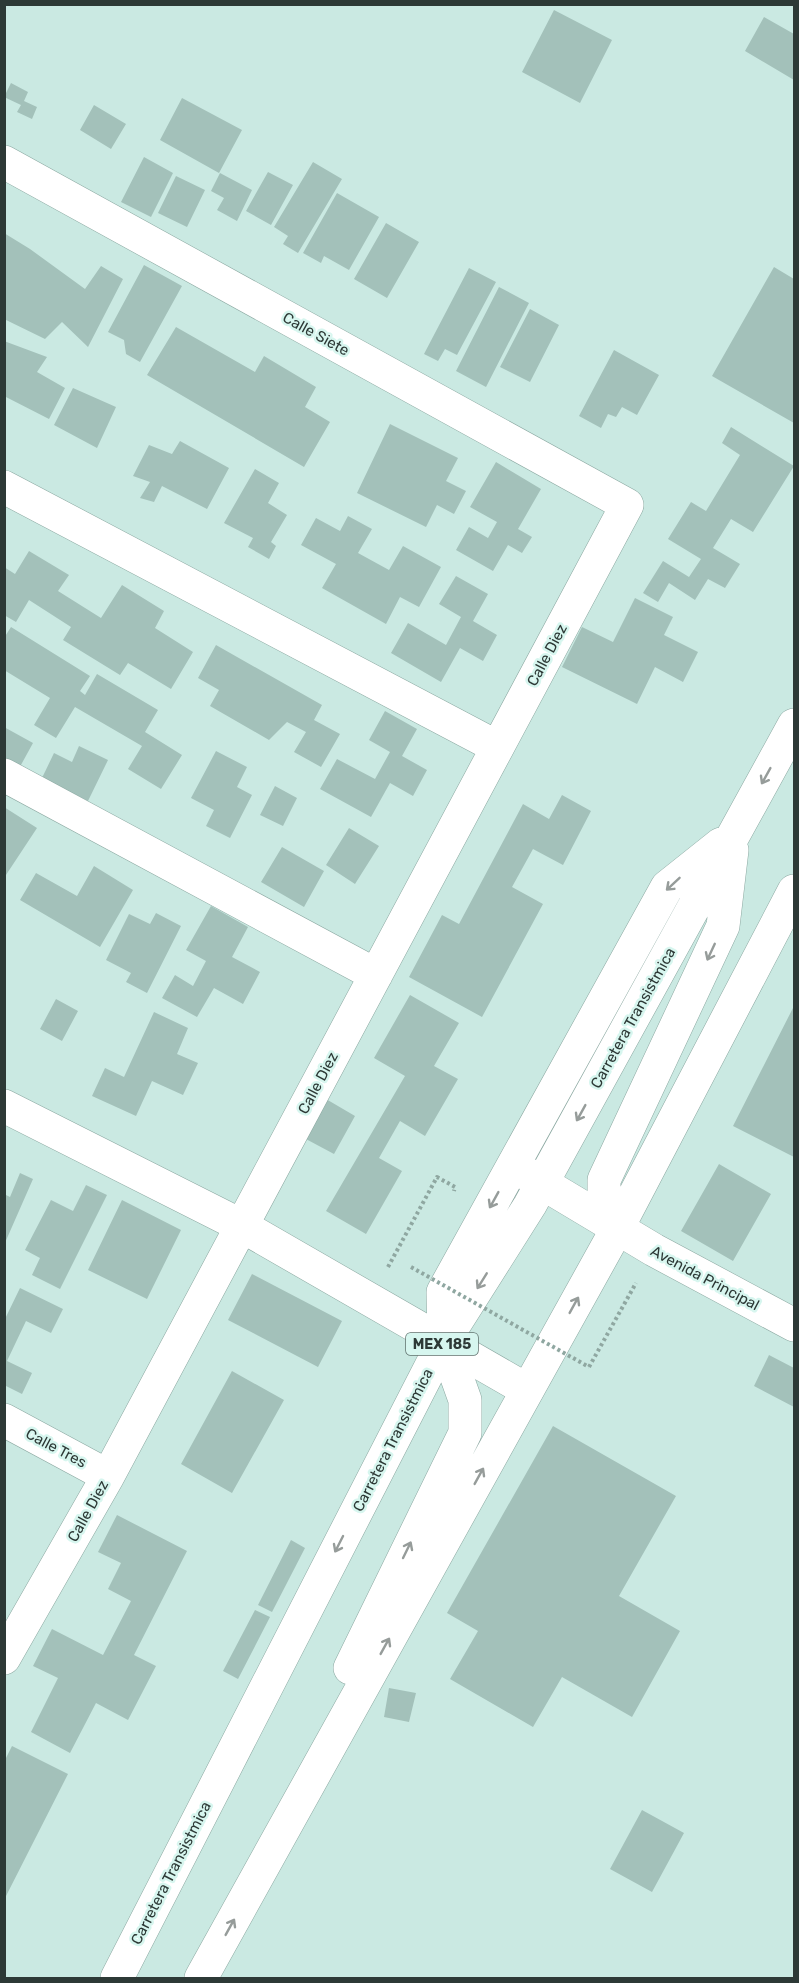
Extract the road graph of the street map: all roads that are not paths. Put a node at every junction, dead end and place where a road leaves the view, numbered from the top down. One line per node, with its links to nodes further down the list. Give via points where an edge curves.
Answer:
1 (4, 162): 3 (main road, Calle Siete)
2 (4, 487): 5 (main road)
3 (627, 506): 5 (main road, Calle Diez)
4 (795, 725): 7 (main road, Carretera Transistmica / MEX 185, one-way to 7)
5 (497, 747): 9 (main road, Calle Diez)
6 (4, 775): 9 (main road)
7 (734, 834): 11 (main road, one-way to 11, via 667,888); 12 (main road, Carretera Transistmica / MEX 185, one-way to 12); 14 (main road, one-way to 14, via 723,926 604,1180 604,1195)
8 (795, 891): 14 (main road)
9 (376, 975): 13 (main road, Calle Diez)
10 (4, 1106): 13 (main road)
11 (513, 1165): 12 (main road, Avenida Principal); 16 (main road, one-way to 16, via 443,1292)
12 (542, 1184): 14 (main road, Avenida Principal); 16 (main road, Carretera Transistmica / MEX 185, one-way to 16)
13 (242, 1226): 16 (main road); 19 (main road, Calle Diez)
14 (617, 1228): 15 (main road, Avenida Principal); 17 (main road, one-way to 14)
15 (795, 1325)
16 (444, 1341): 17 (main road); 21 (main road, one-way to 16, via 341,1688 465,1433 465,1400); 22 (main road, Carretera Transistmica / MEX 185, one-way to 22)
17 (527, 1390): 21 (main road, one-way to 17)
18 (4, 1420): 19 (main road, Calle Tres)
19 (108, 1476): 20 (main road, Calle Diez)
20 (4, 1658)
21 (333, 1740): 23 (main road, one-way to 21)
22 (117, 1978)
23 (201, 1978)

